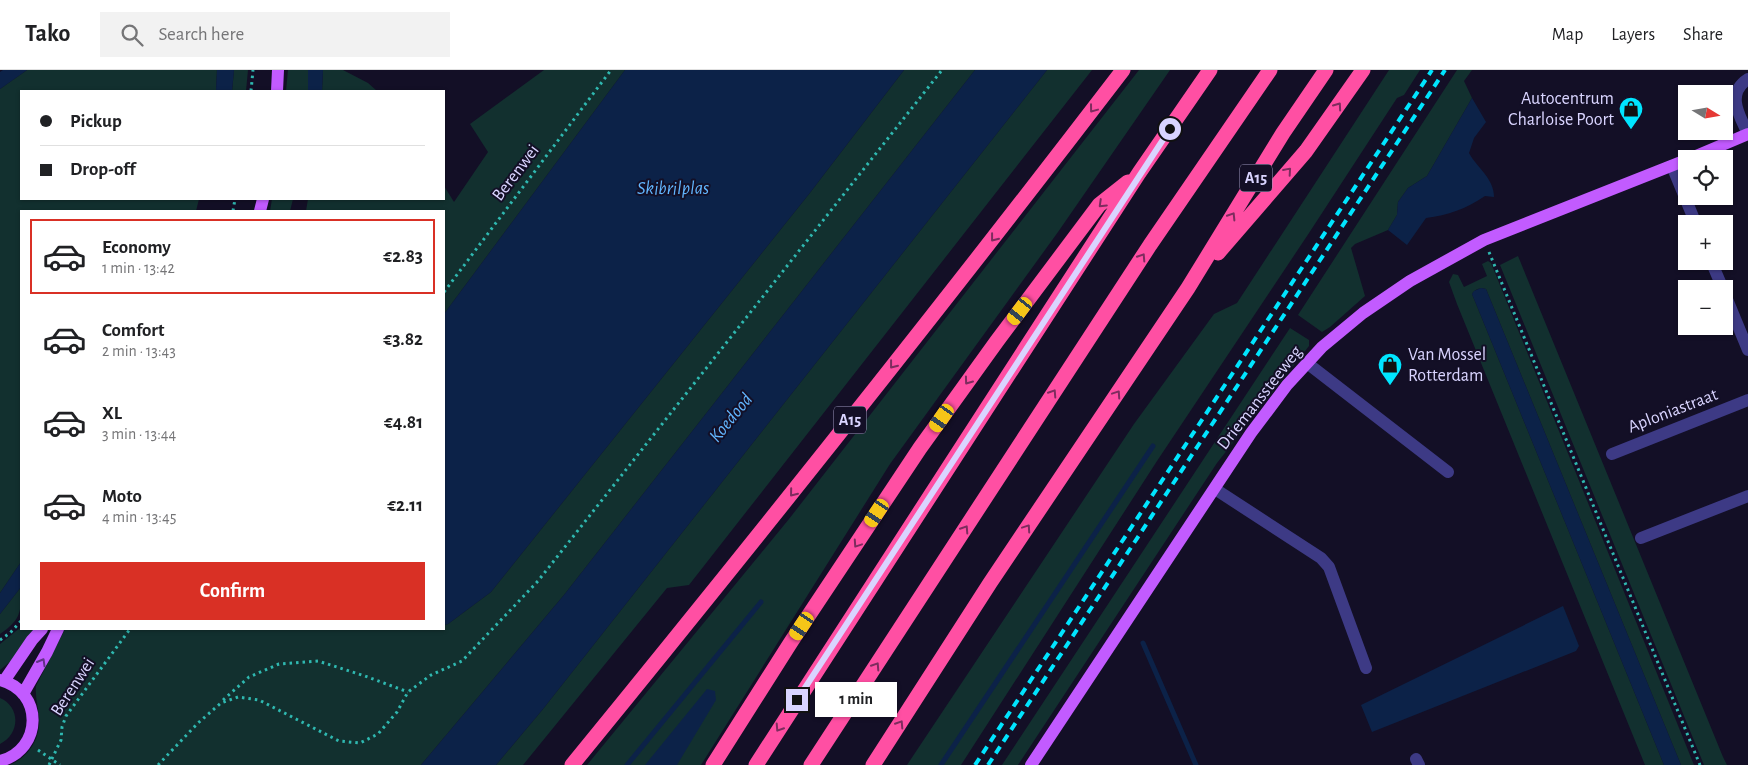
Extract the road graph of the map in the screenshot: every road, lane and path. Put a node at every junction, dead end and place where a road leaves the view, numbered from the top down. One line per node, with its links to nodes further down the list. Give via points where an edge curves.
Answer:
1 (253, 70): 11 (path)
2 (278, 70): 12 (main road)
3 (611, 70): 21 (path, Berenwei)
4 (942, 70): 38 (path, via 538,581 462,661 432,675)
5 (1123, 70): 47 (highway, A15, one-way to 47, via 804,479)
6 (1210, 70): 17 (highway)
7 (1270, 70): 50 (highway, one-way to 7, via 1145,254)
8 (1326, 70): 20 (highway, A15, one-way to 8, via 1283,133)
9 (1363, 70): 20 (highway, A15, one-way to 9, via 1306,151)
10 (1748, 79): 13 (street, via 1736,96 1735,104)
11 (251, 90)
12 (277, 90)
13 (1748, 134): 14 (main road, Driemanssteeweg)
14 (1710, 150)
15 (1678, 163): 16 (main road, Driemanssteeweg)
16 (1672, 166): 18 (street); 19 (main road, Driemanssteeweg)
17 (1139, 173): 48 (highway, one-way to 48, via 1099,205 997,342 915,456); 49 (highway, one-way to 49)
18 (1692, 215)
19 (1484, 240): 24 (main road, Driemanssteeweg, via 1410,281 1371,308); 53 (path)
20 (1188, 288): 51 (highway, A15, one-way to 20, via 990,583)
21 (445, 291)
22 (1733, 314): 23 (street)
23 (1748, 350)
24 (1307, 363): 27 (street); 28 (main road, Driemanssteeweg, via 1251,433)
25 (1748, 400): 26 (street, Aploniastraat)
26 (1612, 454)
27 (1448, 472)
28 (1215, 489): 36 (street, via 1320,558 1328,567); 52 (main road, Driemanssteeweg)
29 (1748, 496): 30 (street)
30 (1641, 538)
31 (20, 622): 35 (path)
32 (41, 630): 37 (main road)
33 (58, 630): 39 (main road, one-way to 33)
34 (129, 630): 42 (path, Berenwei, via 66,716 62,740)
35 (0, 640)
36 (1366, 668)
37 (2, 681): 39 (main road)
38 (408, 692): 40 (path, via 318,661 279,664 250,677); 40 (path, via 397,712 378,734 360,743 339,741 259,700 238,698)
39 (23, 694): 41 (main road, via 33,718)
40 (221, 702): 46 (path)
41 (27, 742): 42 (path); 43 (main road, via 13,756)
42 (52, 760): 44 (path, Berenwei); 45 (path)
43 (0, 762)
44 (49, 765)
45 (60, 765)
46 (158, 765)
47 (572, 765)
48 (713, 765)
49 (756, 765)
50 (811, 765)
51 (873, 765)
52 (1031, 765)
53 (1700, 765)

